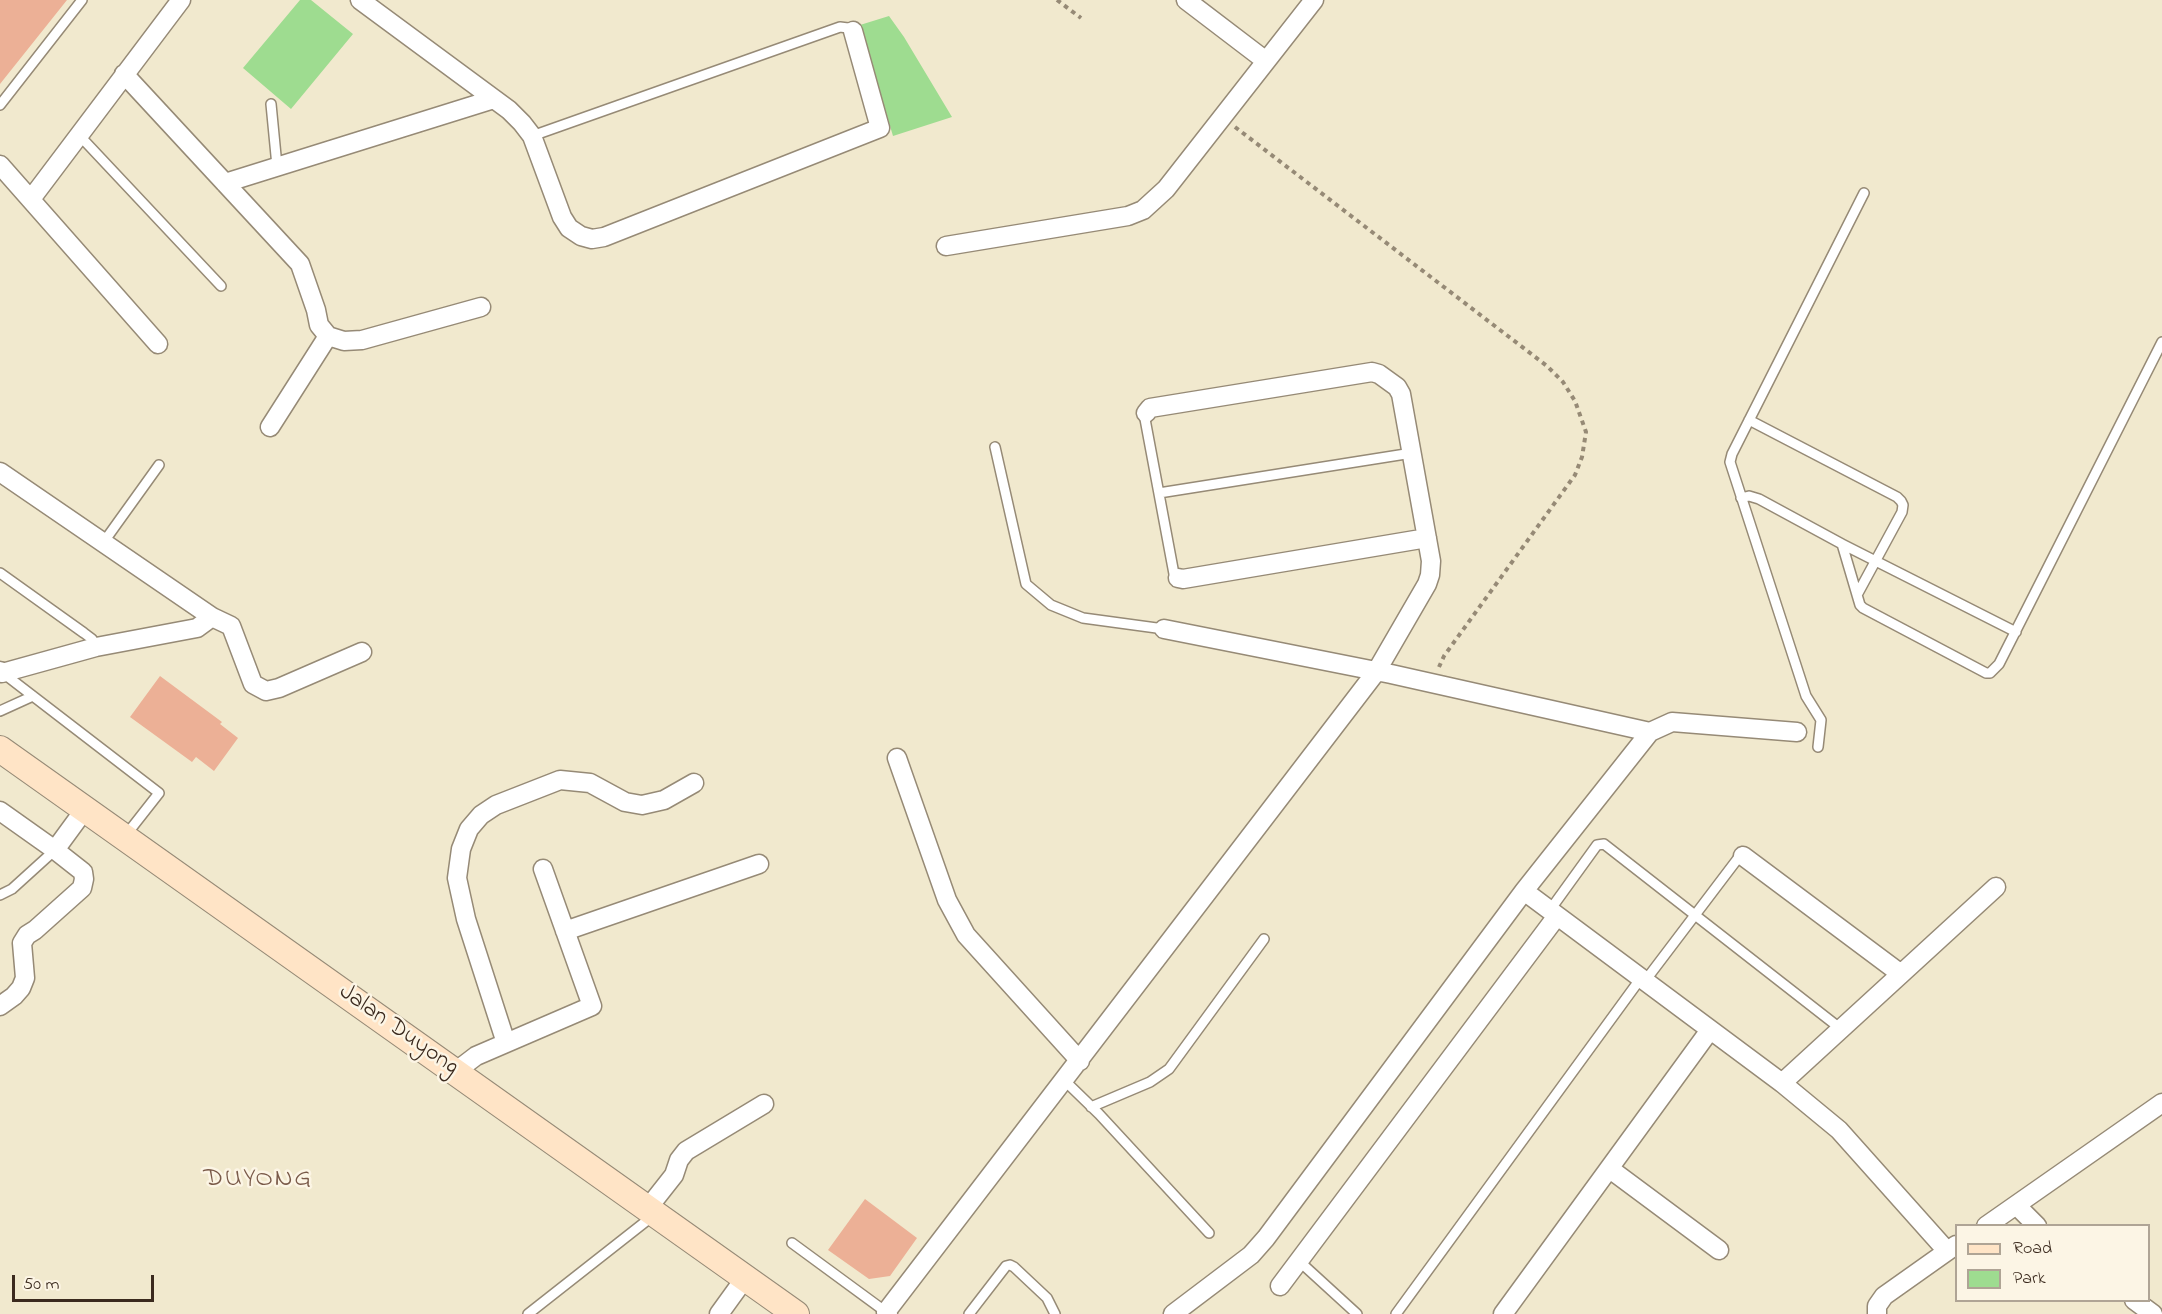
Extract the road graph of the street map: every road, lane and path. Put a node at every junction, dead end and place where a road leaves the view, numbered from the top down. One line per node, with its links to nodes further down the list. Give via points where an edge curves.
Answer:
1 (82, 0): 13 (lane)
2 (181, 0): 10 (street)
3 (360, 0): 11 (street)
4 (1058, 0): 7 (path)
5 (1314, 0): 9 (street)
6 (1198, 3): 9 (street)
7 (1081, 18)
8 (853, 31): 16 (lane, via 840,27); 16 (street, via 880,128 604,237 592,239 569,228)
9 (1266, 61): 14 (street)
10 (124, 74): 15 (street); 19 (street)
11 (494, 99): 16 (street); 18 (street)
12 (271, 104): 18 (lane)
13 (0, 105)
14 (1219, 122): 22 (street, via 1143,210 1128,216); 51 (path, via 1548,366 1575,401 1586,432 1575,475)
15 (79, 135): 21 (street); 23 (lane)
16 (532, 136)
17 (0, 165): 21 (street)
18 (277, 166): 19 (street)
19 (225, 183): 25 (street, via 300,264 319,325)
20 (1864, 194): 29 (lane)
21 (31, 199): 27 (street)
22 (946, 246)
23 (221, 286)
24 (481, 307): 25 (street, via 363,340 344,341)
25 (328, 336): 30 (street)
26 (2162, 342): 46 (lane)
27 (158, 344)
28 (1146, 412): 32 (street, via 1150,408 1372,372 1397,387 1401,394); 35 (lane)
29 (1749, 420): 36 (lane, via 1730,462); 40 (lane, via 1901,501 1902,512)
30 (270, 427)
31 (995, 447): 45 (lane, via 1026,584 1051,605 1083,618)
32 (1412, 453): 35 (lane); 37 (street)
33 (159, 465): 38 (lane)
34 (0, 472): 38 (street)
35 (1159, 493): 42 (lane, via 1174,574)
36 (1741, 498): 39 (lane, via 1759,499); 56 (lane, via 1806,696 1821,720)
37 (1426, 538): 42 (street); 50 (street, via 1431,568 1427,584)
38 (103, 543): 44 (street)
39 (1842, 544): 40 (lane); 43 (lane)
40 (1875, 561): 43 (lane); 46 (lane)
41 (0, 573): 47 (lane, via 92,639)
42 (1178, 578)
43 (1857, 595): 46 (lane, via 1860,605 1876,617 1986,673 1994,671)
44 (212, 617): 47 (street, via 197,628); 48 (street, via 231,626 253,684 266,691)
45 (1164, 629): 50 (street)
46 (2016, 632)
47 (96, 647): 49 (street)
48 (362, 652)
49 (1, 672): 52 (lane)
50 (1383, 673): 51 (street); 80 (street)
51 (1424, 682): 54 (street)
52 (33, 696): 53 (lane); 62 (lane, via 159,793)
53 (0, 711)
54 (1650, 732): 55 (street, via 1672,722); 68 (street)
55 (1797, 732)
56 (1818, 747)
57 (0, 749): 60 (main road, Jalan Duyong)
58 (897, 758): 80 (street, via 946,900 966,935)
59 (694, 783): 79 (street, via 664,800 642,805 624,802 590,783 561,780 496,805 469,830 461,849 457,878 466,919)
60 (85, 810): 62 (main road, Jalan Duyong); 63 (street)
61 (0, 811): 63 (street)
62 (124, 837): 81 (main road, Jalan Duyong)
63 (55, 850): 69 (lane); 76 (street, via 83,872 82,888 27,935 22,943 25,978 14,996)
64 (1743, 856): 71 (lane, via 1738,857); 74 (street)
65 (759, 864): 72 (street)
66 (543, 869): 72 (street)
67 (1996, 887): 74 (street)
68 (1524, 891): 70 (street); 106 (street, via 1266,1238 1251,1255)
69 (0, 895)
70 (1553, 913): 71 (lane, via 1597,845 1604,844); 75 (street); 96 (street)
71 (1695, 915): 75 (lane); 77 (lane)
72 (565, 931): 79 (street, via 592,1006)
73 (1264, 939): 86 (lane, via 1169,1069 1150,1082)
74 (1901, 974): 77 (street)
75 (1643, 980): 78 (street); 108 (lane)
76 (0, 1006)
77 (1841, 1029): 83 (street)
78 (1710, 1030): 83 (street); 87 (street)
79 (506, 1043): 81 (street, via 476,1056)
80 (1080, 1061): 82 (street)
81 (455, 1072): 89 (main road, Jalan Duyong)
82 (1064, 1080): 86 (lane); 100 (street)
83 (1782, 1083): 94 (street, via 1839,1130)
84 (2162, 1103): 88 (street)
85 (764, 1104): 89 (street, via 686,1151)
86 (1091, 1107): 92 (lane)
87 (1610, 1168): 95 (street); 109 (street)
88 (2016, 1205): 90 (street); 91 (street)
89 (651, 1211): 97 (main road, Jalan Duyong); 101 (lane)
90 (1989, 1224)
91 (2035, 1224)
92 (1209, 1233)
93 (792, 1243): 100 (lane)
94 (1952, 1248): 110 (street, via 1884,1296)
95 (1719, 1250)
96 (1299, 1261): 98 (street); 107 (lane)
97 (745, 1278): 102 (street); 103 (main road, Jalan Duyong)
98 (1280, 1286)
99 (2137, 1302): 111 (street)
100 (887, 1313)
101 (528, 1314)
102 (719, 1314)
103 (796, 1314)
104 (969, 1314): 105 (lane, via 1010,1265 1047,1298)
105 (1055, 1314)
106 (1173, 1314)
107 (1357, 1314)
108 (1396, 1314)
109 (1503, 1314)
110 (1877, 1314)
111 (2153, 1314)

